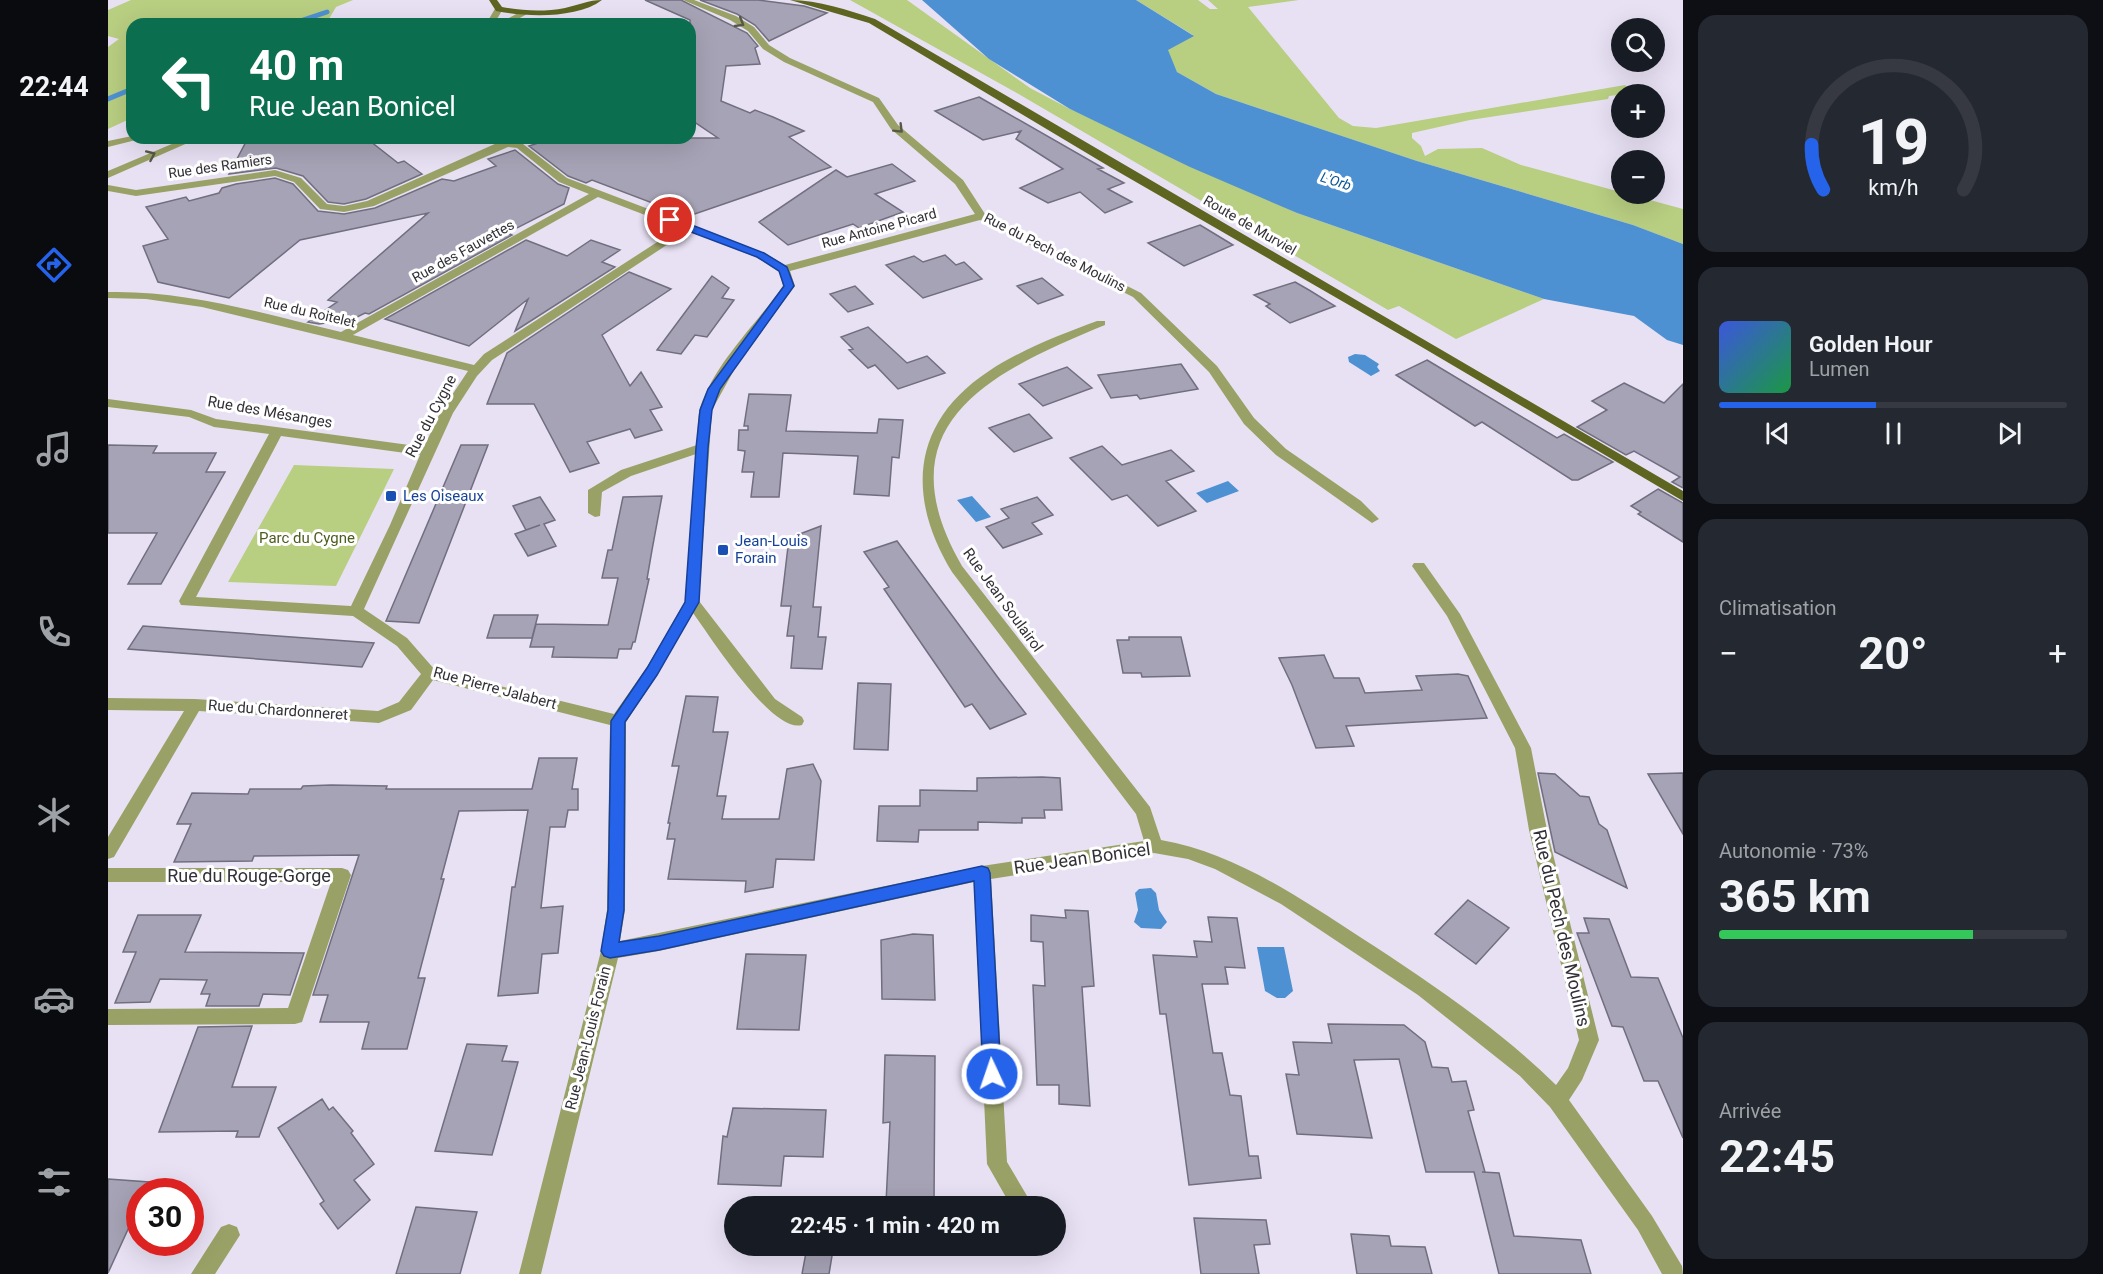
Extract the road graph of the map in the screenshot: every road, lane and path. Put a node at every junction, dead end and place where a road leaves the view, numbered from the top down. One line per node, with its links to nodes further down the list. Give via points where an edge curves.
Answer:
1 (493, 0): 5 (main road)
2 (598, 0): 6 (main road, via 553,13)
3 (687, 0): 15 (street, Rue du Pech des Moulins, one-way to 15, via 733,18 787,60 876,100 894,127 959,182)
4 (794, 0): 26 (main road, Route de Murviel, via 872,21)
5 (499, 9): 6 (main road); 7 (street)
6 (523, 14): 8 (street)
7 (494, 18)
8 (515, 18)
9 (126, 141): 10 (street)
10 (108, 144)
11 (180, 144): 12 (street, one-way to 11)
12 (108, 175)
13 (108, 188): 14 (street, Rue des Ramiers, via 136,193 288,173 324,207 344,209 370,204 508,144 520,146 564,180)
14 (598, 193): 16 (street, Rue des Ramiers); 20 (street, Rue des Fauvettes)
15 (981, 216): 17 (street, Rue Antoine Picard); 28 (street, Rue du Pech des Moulins, via 1137,296 1213,369 1249,421 1281,452)
16 (688, 227): 17 (street, Rue des Ramiers, via 760,255); 21 (street, Rue du Cygne)
17 (784, 269): 24 (street, via 789,286 714,389 706,410)
18 (108, 295): 20 (street, Rue du Roitelet, via 136,293 191,302)
19 (1101, 323): 37 (street, Rue Jean Soulairol, via 998,371 963,396 938,428 927,484 935,526 957,569 1144,812)
20 (344, 335): 21 (street, Rue du Roitelet)
21 (475, 369): 25 (street, Rue du Cygne)
22 (108, 403): 23 (street, Rue des Mésanges, via 191,414 214,423)
23 (277, 432): 25 (street, Rue des Mésanges); 31 (street, via 186,601)
24 (702, 448): 27 (street, via 626,473 595,490); 30 (street)
25 (428, 452): 31 (street, Rue du Cygne)
26 (1683, 497)
27 (595, 513)
28 (1372, 519)
29 (1419, 566): 43 (street, Rue du Pech des Moulins, via 1453,614 1523,748 1538,830 1588,1040 1575,1074)
30 (692, 602): 35 (street); 36 (street, via 769,703)
31 (356, 611): 32 (street, Rue Pierre Jalabert, via 402,642)
32 (430, 674): 34 (street, Rue du Chardonneret, via 405,706 380,717); 35 (street, Rue Pierre Jalabert)
33 (108, 704): 34 (street, Rue du Chardonneret)
34 (195, 705): 38 (street)
35 (618, 721): 41 (street, Rue Jean-Louis Forain, via 616,910)
36 (796, 721)
37 (1154, 846): 39 (street, Rue Jean Bonicel); 43 (street, Rue Jean Bonicel, via 1189,852 1221,864 1287,899 1425,989 1527,1070)
38 (109, 848)
39 (982, 873): 41 (street, Rue Jean Bonicel); 44 (street, via 997,1164)
40 (108, 875): 42 (street, Rue du Rouge-Gorge, via 342,875 295,1016)
41 (610, 951): 47 (street, Rue Jean-Louis Forain)
42 (108, 1017)
43 (1557, 1100): 48 (street, via 1646,1223)
44 (1017, 1196)
45 (229, 1235): 46 (street)
46 (202, 1274)
47 (530, 1274)
48 (1674, 1274)

